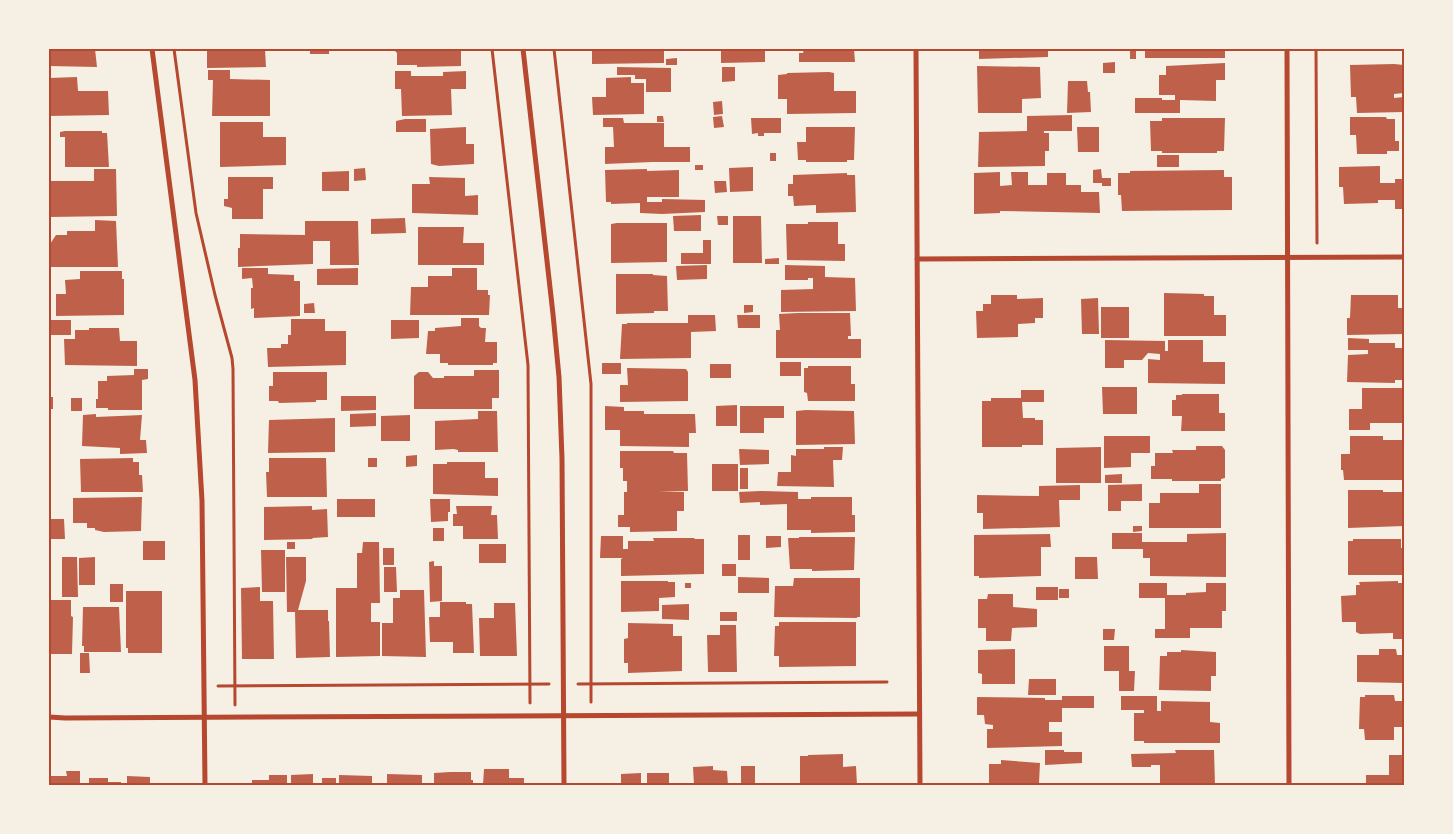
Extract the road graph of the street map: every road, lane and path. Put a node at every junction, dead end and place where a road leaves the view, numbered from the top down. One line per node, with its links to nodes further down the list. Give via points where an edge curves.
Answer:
1 (152, 49): 17 (street, via 195,380 202,501)
2 (174, 49): 18 (path, via 196,213 233,363)
3 (492, 49): 14 (path, via 528,365)
4 (523, 49): 15 (street, via 559,377)
5 (554, 49): 16 (path, via 592,384)
6 (916, 49): 12 (street)
7 (1287, 49): 9 (street)
8 (1316, 49): 10 (path)
9 (1289, 257): 10 (street); 12 (street); 29 (street)
10 (1317, 257): 11 (street)
11 (1404, 257)
12 (917, 259): 19 (street)
13 (887, 682): 16 (path)
14 (530, 684): 15 (path); 18 (path); 20 (path)
15 (563, 684): 16 (path); 21 (street)
16 (591, 684): 22 (path)
17 (204, 686): 18 (path); 24 (street)
18 (235, 686): 25 (path)
19 (919, 714): 22 (street); 28 (street)
20 (530, 716): 21 (street); 25 (street)
21 (564, 716): 22 (street); 27 (street)
22 (592, 716)
23 (49, 717): 24 (street)
24 (204, 717): 25 (street); 26 (street)
25 (235, 717)
26 (205, 785)
27 (564, 785)
28 (920, 785)
29 (1289, 785)

